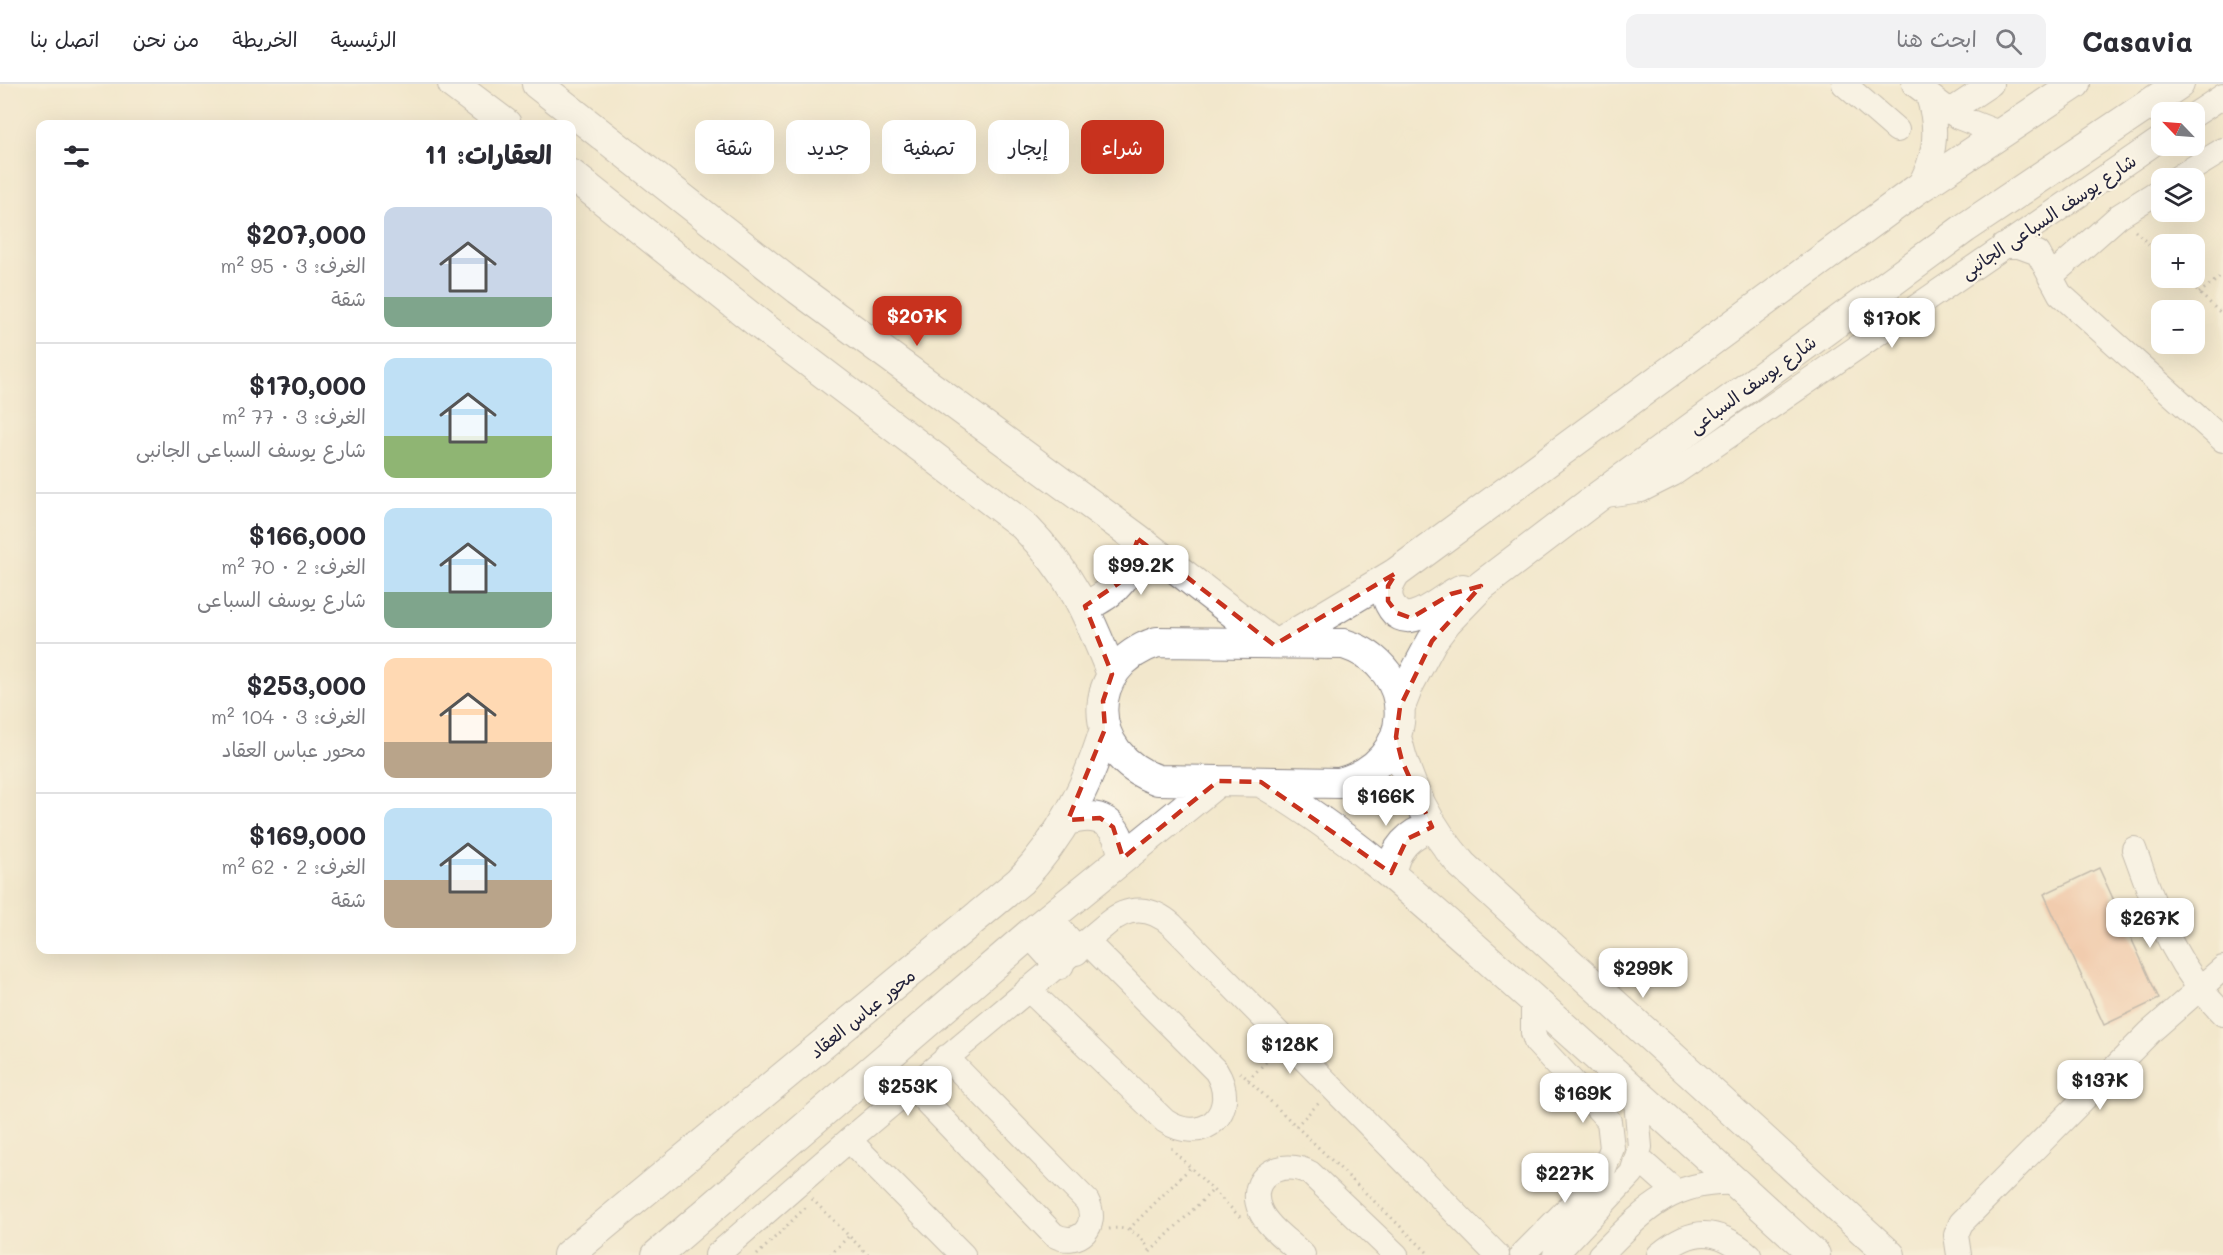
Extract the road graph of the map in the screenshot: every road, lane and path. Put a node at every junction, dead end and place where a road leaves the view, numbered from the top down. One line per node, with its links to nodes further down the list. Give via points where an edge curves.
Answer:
1 (453, 84): 11 (main road)
2 (537, 84): 30 (main road, via 798,289)
3 (1844, 84): 12 (street)
4 (1990, 84): 10 (street)
5 (2074, 84): 13 (main road)
6 (2179, 84): 29 (main road, شارع يوسف السباعى, via 1965,228)
7 (1921, 90): 10 (street); 18 (street, via 1936,137 1930,165)
8 (2223, 96): 9 (street)
9 (2205, 108)
10 (1948, 112): 13 (street)
11 (501, 120)
12 (1897, 130)
13 (1999, 133): 18 (main road)
14 (2151, 146): 21 (street, شارع يوسف السباعى الجانبى)
15 (2223, 150): 16 (street)
16 (2193, 168)
17 (576, 178): 33 (main road, via 1023,525 1057,563)
18 (1917, 190): 31 (main road)
19 (2151, 196): 20 (street)
20 (2119, 216): 22 (path); 24 (street)
21 (2004, 246): 24 (street, via 2019,246 2038,253); 29 (street, شارع يوسف السباعى الجانبى, via 1673,474 1641,490)
22 (2151, 247)
23 (2223, 275): 26 (path)
24 (2050, 277): 28 (street, via 2060,294)
25 (2194, 288): 26 (path)
26 (2199, 293): 27 (path)
27 (2223, 315)
28 (2223, 440)
29 (1599, 496): 32 (main road, شارع يوسف السباعى)
30 (1138, 539): 33 (main road, via 1133,562 1122,581); 34 (main road)
31 (1396, 573): 32 (main road, via 1388,586 1388,601 1397,613 1411,618 1419,617 1451,594); 34 (main road)
32 (1481, 586): 36 (main road, شارع يوسف السباعى, via 1432,641)
33 (1085, 606): 35 (main road)
34 (1275, 643): 35 (main road, via 1157,642 1132,653); 36 (main road, via 1344,644 1358,649 1371,656 1392,678)
35 (1112, 674): 37 (main road, via 1103,701)
36 (1400, 707): 38 (main road)
37 (1105, 729): 39 (main road, via 1119,757 1143,775 1158,780); 41 (main road, محور عباس العقاد)
38 (1396, 737): 40 (main road, via 1379,763 1354,779 1339,783); 42 (main road, via 1410,784)
39 (1218, 781): 40 (main road); 44 (main road)
40 (1261, 782): 45 (main road, via 1341,833)
41 (1068, 820): 44 (main road, via 1084,815 1100,818 1113,827 1121,841); 77 (main road, محور عباس العقاد, via 1038,862 1002,898)
42 (1432, 827): 45 (main road, via 1407,839 1396,855); 93 (main road, via 1462,866 1497,900)
43 (2134, 849): 50 (street, via 2168,937)
44 (1123, 858): 46 (main road)
45 (1391, 873): 51 (main road)
46 (1040, 927): 47 (main road); 78 (main road)
47 (1073, 952): 49 (street); 49 (street, via 1216,1071 1225,1096 1223,1110 1215,1121 1203,1129 1176,1129); 53 (street, via 1122,913 1139,910 1157,914)
48 (2223, 968): 50 (street)
49 (1028, 989): 54 (street)
50 (2198, 989): 52 (street); 94 (street, via 2142,1039 1961,1223 1956,1235)
51 (1533, 999): 59 (main road); 72 (street, via 1533,1033 1539,1048 1609,1121 1612,1134 1609,1162 1602,1174)
52 (2223, 1014)
53 (1286, 1042): 56 (path); 58 (street)
54 (946, 1057): 57 (street); 57 (street, via 1087,1201 1091,1223 1082,1235 1068,1240 1054,1235)
55 (1239, 1071): 56 (path)
56 (1248, 1080): 60 (path)
57 (912, 1087): 61 (street)
58 (1334, 1089): 60 (path); 87 (street)
59 (1635, 1089): 62 (street); 64 (main road)
60 (1296, 1126): 86 (path)
61 (849, 1140): 67 (street); 83 (street)
62 (1638, 1158): 66 (street); 68 (street, via 1628,1180)
63 (1191, 1167): 73 (path)
64 (1737, 1183): 66 (street, via 1711,1183); 92 (main road)
65 (1213, 1190): 76 (path)
66 (1675, 1191): 70 (street, via 1653,1204)
67 (805, 1192): 74 (path); 79 (street); 80 (path)
68 (1606, 1204): 69 (street); 70 (street)
69 (1588, 1221): 72 (street); 89 (street)
70 (1629, 1227): 75 (street)
71 (1116, 1228): 73 (path)
72 (1549, 1228): 88 (street)
73 (1129, 1229): 76 (path, via 1142,1238)
74 (849, 1236): 81 (path); 82 (path)
75 (1608, 1252)
76 (1150, 1254)
77 (568, 1255)
78 (657, 1255)
79 (717, 1255)
80 (757, 1255)
81 (830, 1255)
82 (868, 1255)
83 (963, 1255)
84 (1303, 1255): 85 (street, via 1268,1221 1257,1199 1266,1176 1287,1165 1310,1173)
85 (1396, 1255)
86 (1430, 1255)
87 (1497, 1255)
88 (1522, 1255)
89 (1555, 1255)
90 (1659, 1255): 91 (street, via 1677,1240 1704,1233 1732,1240)
91 (1749, 1255)
92 (1815, 1255)
93 (1890, 1255)
94 (1959, 1255)

